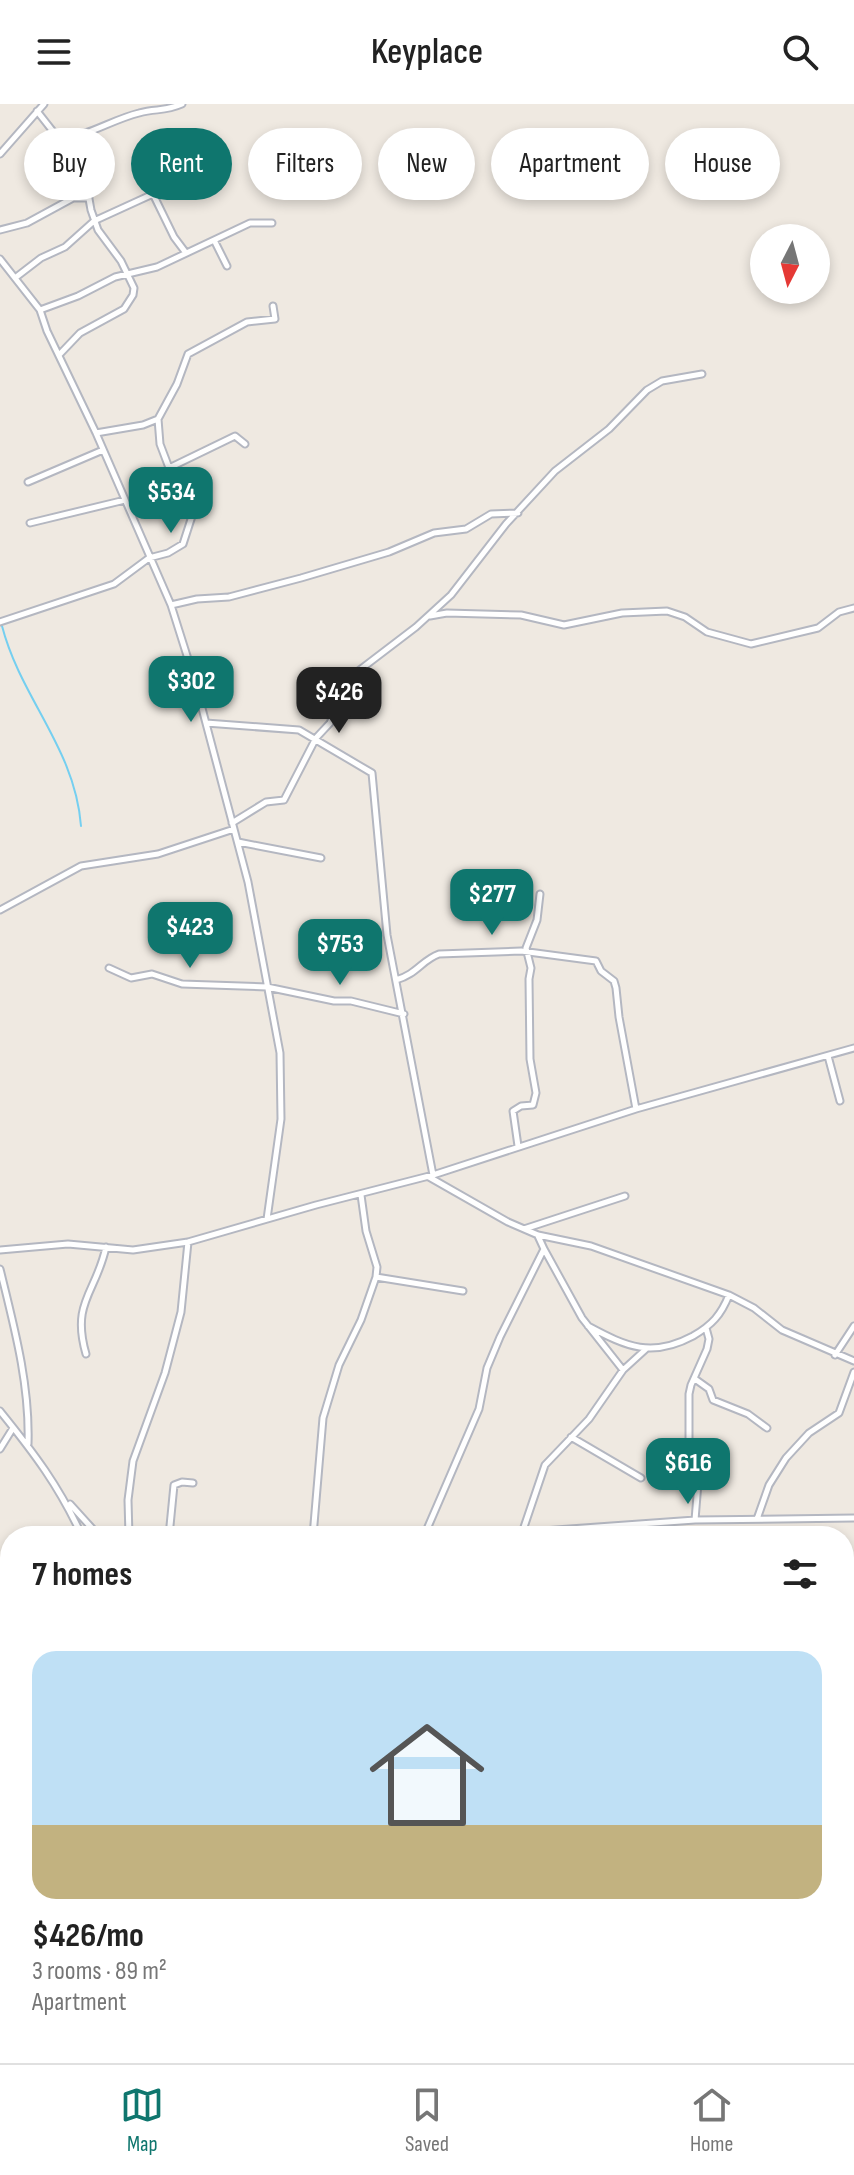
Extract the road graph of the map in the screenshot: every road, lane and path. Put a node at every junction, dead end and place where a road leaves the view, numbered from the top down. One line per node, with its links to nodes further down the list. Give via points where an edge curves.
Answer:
1 (44, 104): 3 (street)
2 (182, 104): 5 (street, via 137,113)
3 (37, 111): 4 (street); 6 (street)
4 (51, 128)
5 (100, 128)
6 (0, 154)
7 (69, 200): 11 (street, via 27,223)
8 (89, 200): 9 (street)
9 (94, 221): 13 (street, via 155,194); 16 (street); 17 (street, via 65,247)
10 (272, 223): 12 (street, via 250,223)
11 (0, 230)
12 (215, 241): 13 (street); 15 (street)
13 (186, 253): 16 (street)
14 (0, 259): 17 (street)
15 (227, 266)
16 (128, 274): 19 (street); 20 (street, via 134,292 124,309 80,333)
17 (15, 278): 19 (street)
18 (273, 306): 22 (street, via 275,319 247,322 186,356)
19 (40, 310): 20 (street)
20 (59, 355): 23 (street)
21 (702, 374): 29 (street, via 662,381 647,390 609,429 555,471)
22 (158, 419): 23 (street); 26 (street)
23 (96, 433): 25 (street)
24 (245, 444): 26 (street, via 235,436)
25 (103, 450): 27 (street); 28 (street)
26 (169, 468): 31 (street, via 194,518 183,544)
27 (28, 482)
28 (125, 500): 30 (street); 31 (street)
29 (518, 513): 32 (street, via 487,515 466,529 434,533 338,568 229,597); 34 (street)
30 (30, 523)
31 (149, 558): 32 (street); 35 (street, via 109,587)
32 (171, 605): 36 (street)
33 (854, 608): 34 (street, via 818,628 751,644 707,632 667,611 622,613 564,625 521,615)
34 (429, 617): 37 (street, via 357,672)
35 (0, 622)
36 (206, 723): 37 (street, via 299,730); 38 (street)
37 (316, 738): 38 (street, via 284,800 266,802); 45 (street, via 373,776)
38 (233, 826): 39 (street); 42 (street, via 158,854 81,866)
39 (238, 842): 40 (street); 46 (street)
40 (321, 858)
41 (540, 894): 43 (street)
42 (0, 910)
43 (528, 952): 45 (street, via 439,954); 51 (street, via 596,961 614,981); 52 (street, via 536,1098 533,1105 513,1111)
44 (109, 968): 46 (street, via 131,978 152,974 182,984)
45 (396, 980): 47 (street)
46 (267, 987): 47 (street); 56 (street, via 281,1077 281,1119)
47 (404, 1014): 53 (street)
48 (854, 1048): 49 (street)
49 (828, 1056): 50 (street); 51 (street)
50 (840, 1101)
51 (636, 1109): 52 (street)
52 (518, 1146): 53 (street)
53 (430, 1175): 54 (street); 57 (street)
54 (361, 1195): 56 (street); 64 (street)
55 (625, 1196): 57 (street)
56 (267, 1219): 59 (street)
57 (524, 1229): 58 (street)
58 (538, 1235): 61 (street); 66 (street, via 591,1246)
59 (188, 1242): 60 (street, via 133,1250); 91 (street, via 181,1312 133,1461)
60 (106, 1247): 62 (street, via 68,1244); 71 (street, via 82,1309)
61 (544, 1249): 67 (street); 94 (street, via 487,1368 479,1409)
62 (0, 1250)
63 (0, 1269): 81 (street, via 19,1353)
64 (376, 1277): 65 (street); 93 (street, via 323,1418)
65 (463, 1291)
66 (729, 1295): 69 (street, via 718,1318); 72 (street, via 782,1330)
67 (588, 1326): 70 (street); 74 (street)
68 (854, 1326): 72 (street)
69 (706, 1328): 70 (street, via 664,1349); 76 (street, via 708,1344)
70 (646, 1349): 74 (street)
71 (86, 1354)
72 (835, 1355): 73 (street)
73 (854, 1361)
74 (623, 1370): 80 (street)
75 (854, 1372): 87 (street, via 839,1413 809,1433 786,1458)
76 (695, 1379): 79 (street, via 709,1389 713,1400); 88 (street, via 689,1394 688,1438 698,1477)
77 (0, 1411): 78 (street)
78 (13, 1428): 81 (street); 82 (street)
79 (767, 1428)
80 (571, 1437): 83 (street); 95 (street, via 545,1465)
81 (28, 1444): 85 (street)
82 (0, 1449)
83 (641, 1478)
84 (193, 1483): 92 (street, via 174,1485)
85 (65, 1500): 89 (street); 90 (street)
86 (854, 1518): 87 (street)
87 (757, 1519): 88 (street)
88 (695, 1520): 96 (street)
89 (77, 1526)
90 (90, 1526)
91 (129, 1526)
92 (170, 1526)
93 (314, 1526)
94 (428, 1526)
95 (523, 1526)
96 (614, 1526)

